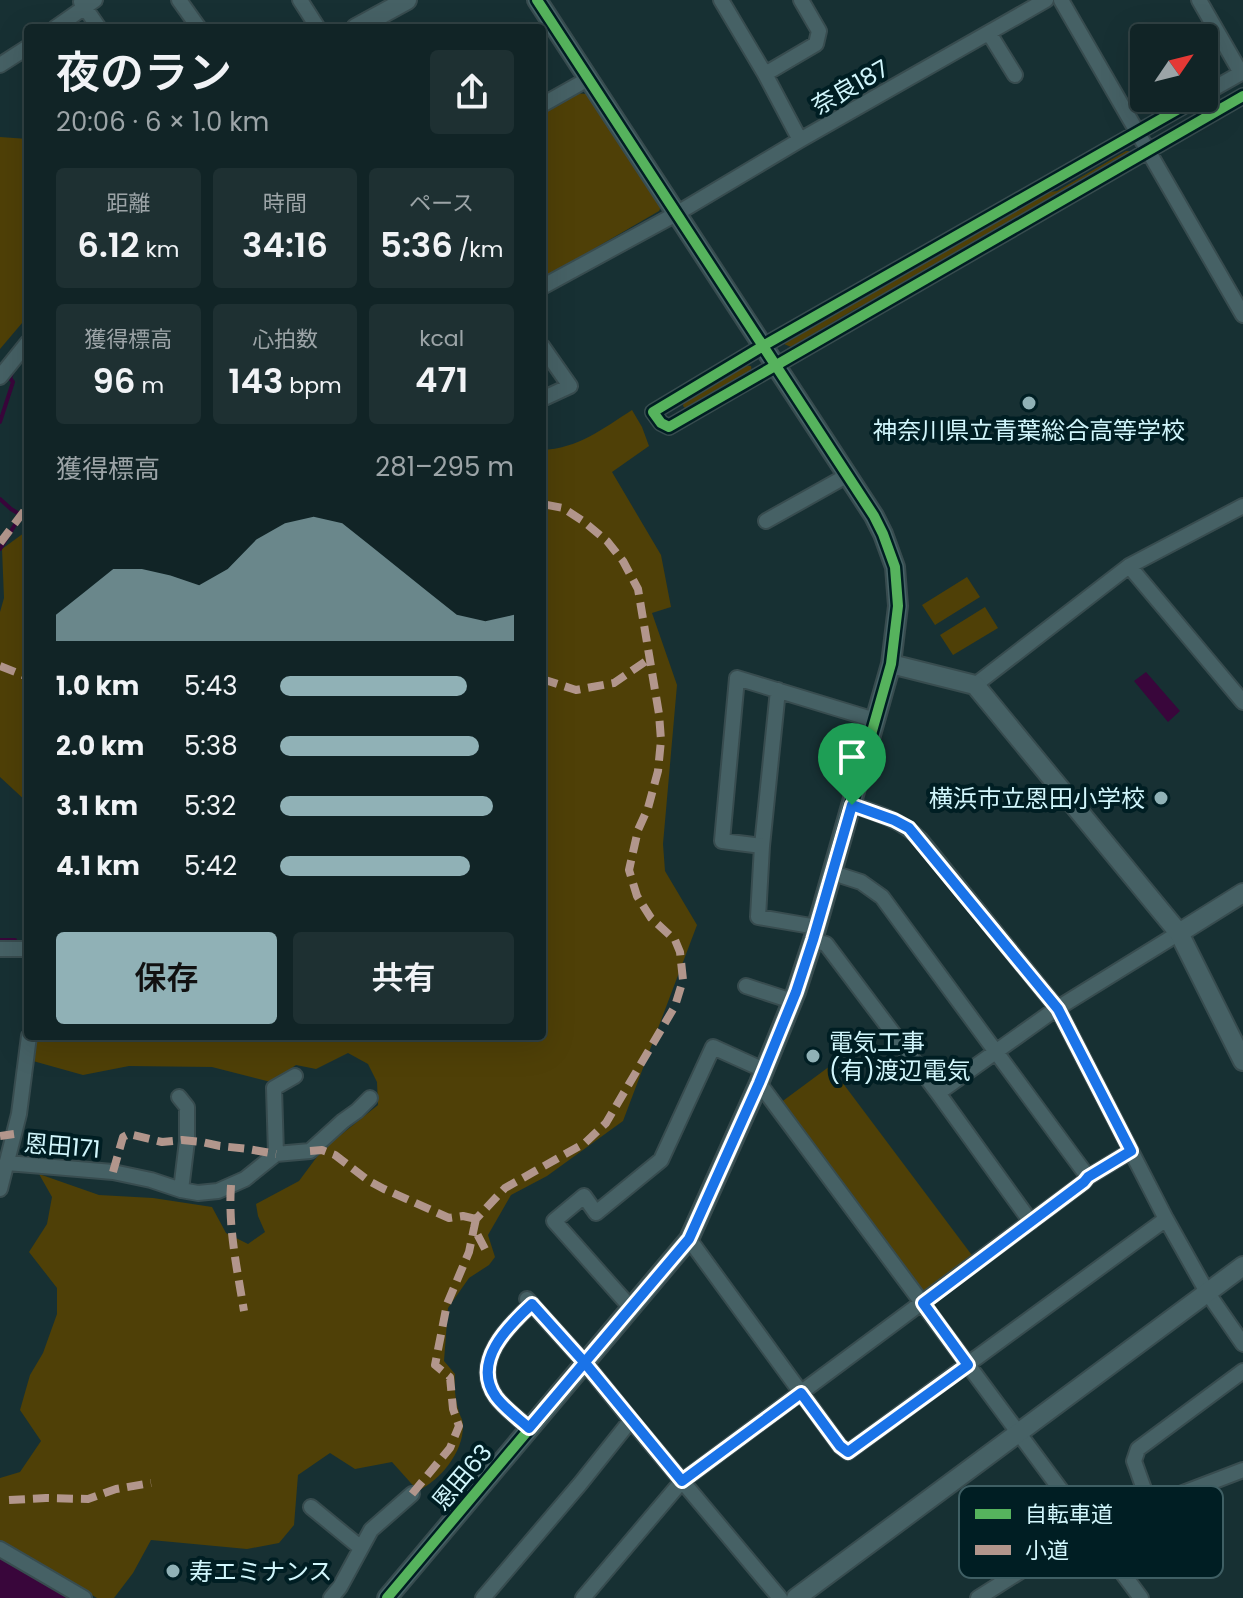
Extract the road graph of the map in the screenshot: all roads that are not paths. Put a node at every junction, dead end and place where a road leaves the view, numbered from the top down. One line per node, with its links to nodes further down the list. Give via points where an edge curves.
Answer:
1 (179, 0): 13 (street)
2 (300, 0): 14 (street)
3 (407, 0): 15 (street)
4 (537, 0): 22 (street, 恩田63)
5 (801, 0): 20 (street, via 819,31 816,44)
6 (1046, 0): 16 (street, 奈良187)
7 (1061, 0): 27 (street)
8 (1199, 0): 19 (street)
9 (87, 2): 11 (street); 12 (street)
10 (727, 2): 20 (street)
11 (60, 24)
12 (97, 24)
13 (196, 24)
14 (315, 24)
15 (363, 24)
16 (989, 33): 21 (street); 28 (street, 奈良187)
17 (24, 50): 18 (street)
18 (0, 65)
19 (1242, 73): 23 (street)
20 (765, 74): 28 (street)
21 (1015, 75)
22 (588, 79): 25 (street); 30 (street, 恩田63)
23 (1218, 86)
24 (1243, 96): 29 (street)
25 (546, 103)
26 (1173, 112): 27 (street)
27 (1138, 132): 29 (street); 33 (street)
28 (800, 140): 30 (street, 奈良187)
29 (1148, 149): 32 (street); 36 (street)
30 (676, 214): 31 (street, 奈良187); 33 (street, 恩田63)
31 (546, 285)
32 (1243, 315)
33 (763, 346): 36 (street, 恩田63); 36 (street, via 653,412 669,427)
34 (24, 347): 37 (street)
35 (546, 352): 38 (street, via 570,386)
36 (776, 366): 39 (street, 恩田63)
37 (0, 377)
38 (546, 397)
39 (848, 475): 41 (street); 43 (street, 恩田63, via 874,516 895,567 898,606)
40 (1242, 510): 42 (street)
41 (771, 513)
42 (1129, 566): 44 (street); 46 (street)
43 (891, 664): 44 (street); 47 (street, 恩田63)
44 (975, 685): 53 (street)
45 (778, 690): 47 (street); 49 (street); 49 (street, via 737,678 722,841)
46 (1243, 702)
47 (875, 720): 48 (street, 恩田63)
48 (852, 805): 50 (street, 恩田63); 58 (street, via 909,828)
49 (762, 846): 52 (street, via 758,917)
50 (833, 873): 52 (street, 恩田63); 60 (street, via 861,882 882,897)
51 (1243, 893): 53 (street)
52 (815, 933): 57 (street, 恩田63); 64 (street)
53 (1179, 933): 58 (street); 61 (street)
54 (0, 949): 55 (street)
55 (24, 949)
56 (756, 985): 57 (street)
57 (792, 1001): 63 (street, 恩田63)
58 (1058, 1009): 60 (street); 67 (street)
59 (28, 1040): 69 (street)
60 (996, 1051): 64 (street); 70 (street)
61 (1243, 1061)
62 (295, 1076): 68 (street, via 274,1088)
63 (761, 1076): 75 (street, 恩田63); 78 (street); 79 (street, via 713,1047 661,1160 596,1213 584,1196 554,1221)
64 (938, 1093): 74 (street)
65 (179, 1097): 72 (street, via 187,1107)
66 (370, 1098): 68 (street, via 310,1151)
67 (1131, 1151): 70 (street); 73 (street)
68 (276, 1154): 72 (street, 恩田171, via 245,1179 218,1191)
69 (7, 1163): 71 (street); 72 (street, 恩田171, via 113,1172)
70 (1088, 1177): 74 (street)
71 (0, 1189)
72 (181, 1190)
73 (1166, 1219): 77 (street); 82 (street)
74 (1031, 1222): 78 (street)
75 (689, 1239): 79 (street, 恩田63); 84 (street)
76 (1243, 1266): 77 (street)
77 (1207, 1292): 80 (street); 87 (street)
78 (923, 1303): 82 (street); 84 (street)
79 (632, 1309): 81 (street, 恩田63 / 恩田63)
80 (1243, 1344)
81 (585, 1363): 85 (street); 86 (street, 恩田63 / 恩田63); 86 (street, via 529,1301 501,1335 489,1378 496,1397)
82 (968, 1365): 84 (street, via 848,1452); 87 (street)
83 (1243, 1371): 91 (street, via 1138,1449 1134,1461)
84 (801, 1393): 89 (street)
85 (631, 1420): 89 (street); 102 (street)
86 (529, 1428): 101 (street, 恩田63 / 恩田63)
87 (1017, 1432): 90 (street); 105 (street)
88 (1243, 1470): 92 (street)
89 (682, 1481): 103 (street); 104 (street)
90 (1058, 1486)
91 (1143, 1486)
92 (1202, 1486)
93 (412, 1494): 95 (street, via 371,1530)
94 (311, 1507): 95 (street)
95 (361, 1548): 100 (street)
96 (0, 1549): 99 (street)
97 (1010, 1578): 106 (street)
98 (1126, 1578): 107 (street)
99 (84, 1598)
100 (331, 1598)
101 (387, 1598)
102 (483, 1598)
103 (583, 1598)
104 (780, 1598)
105 (796, 1598)
106 (978, 1598)
107 (1141, 1598)

